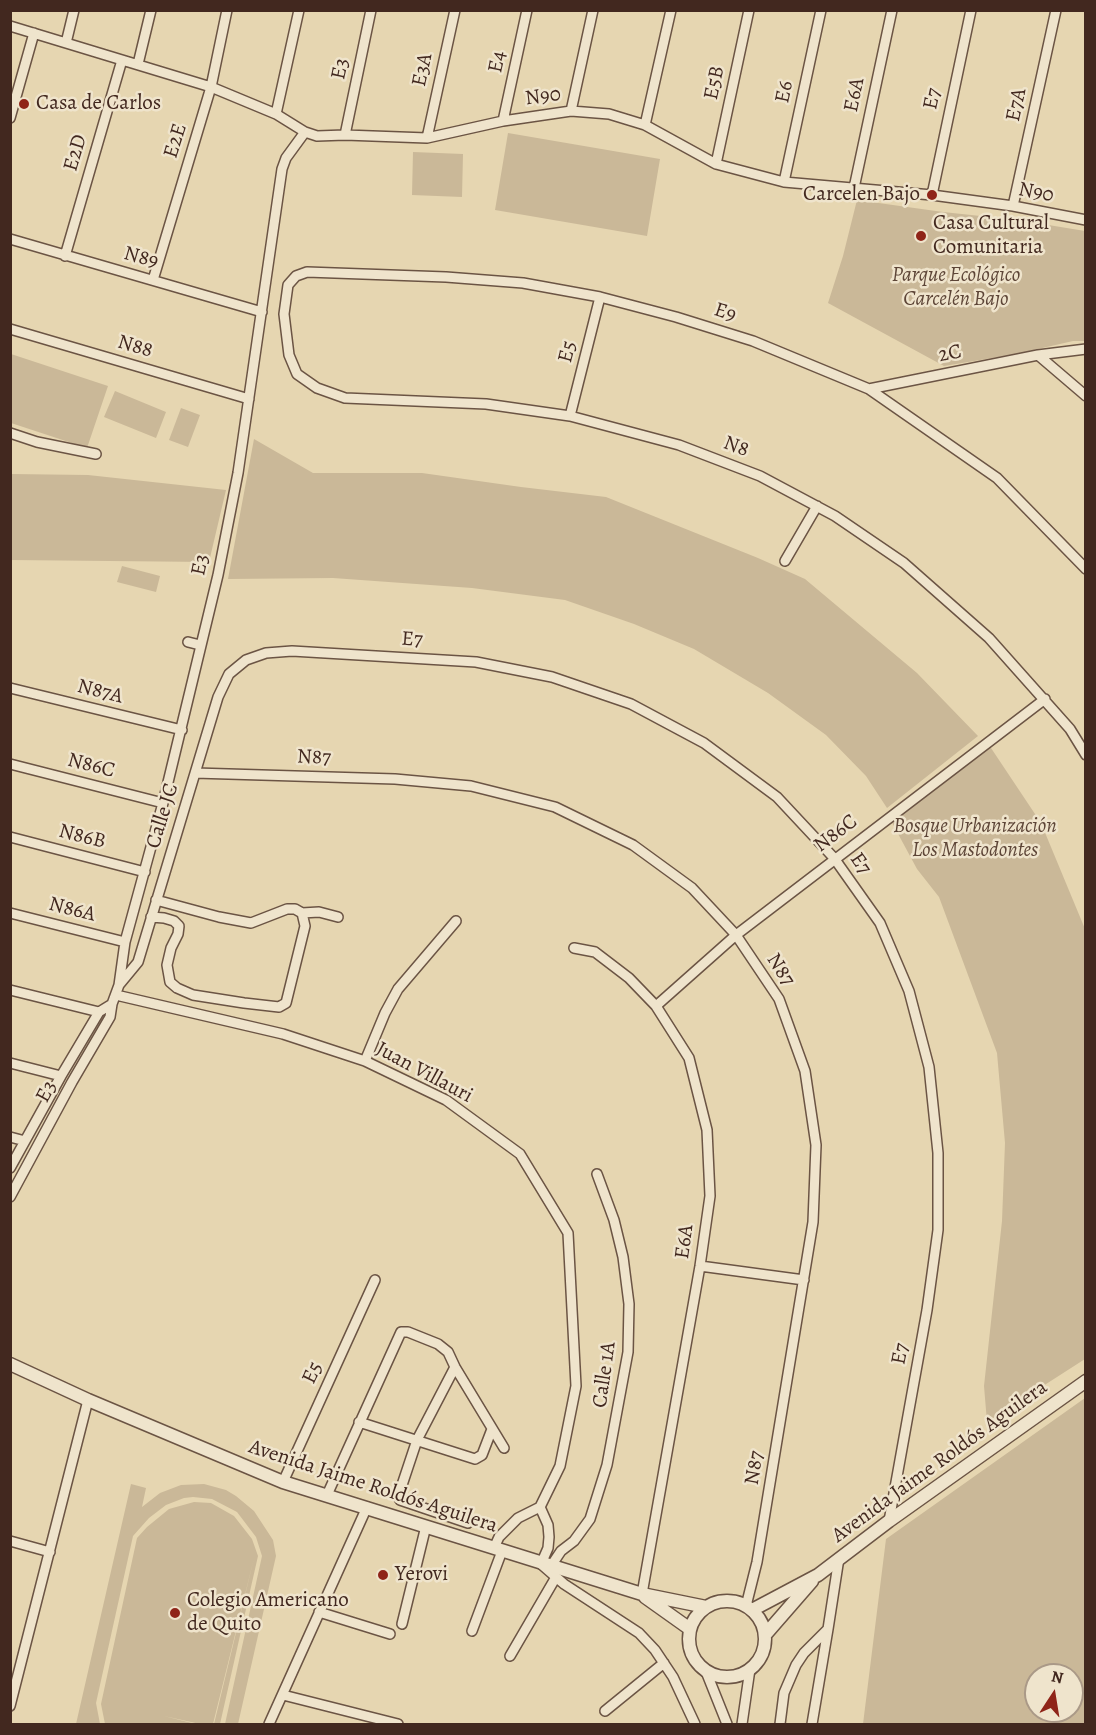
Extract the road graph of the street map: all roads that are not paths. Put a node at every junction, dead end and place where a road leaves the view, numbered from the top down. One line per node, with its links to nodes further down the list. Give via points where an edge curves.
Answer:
1 (74, 10): 17 (street)
2 (151, 10): 19 (street)
3 (227, 10): 20 (street, E2E)
4 (298, 10): 22 (street)
5 (371, 10): 27 (street, E3)
6 (455, 10): 28 (street, E3A)
7 (527, 10): 24 (street, E4)
8 (593, 10): 21 (street)
9 (671, 10): 25 (street)
10 (749, 10): 29 (street, E5B)
11 (821, 10): 30 (street, E6)
12 (892, 10): 31 (street, E6A)
13 (971, 10): 32 (street, E7)
14 (1056, 10): 33 (street, E7A)
15 (10, 26): 16 (street, N90)
16 (34, 33): 17 (street, N90); 23 (street)
17 (66, 43): 18 (street, N90)
18 (122, 60): 19 (street, N90); 36 (street, E2D)
19 (138, 64): 20 (street, N90)
20 (211, 87): 22 (street, N90); 37 (street, E2E)
21 (571, 111): 24 (street, N90); 25 (street, N90, via 609,114)
22 (276, 114): 26 (street, N90)
23 (10, 118)
24 (503, 121): 28 (street, N90)
25 (645, 125): 29 (street, N90)
26 (305, 132): 27 (street, N90, via 317,136); 39 (street, E3, via 282,169)
27 (345, 135): 28 (street, N90)
28 (427, 138)
29 (716, 164): 30 (street, N90)
30 (784, 182): 31 (street, N90)
31 (854, 188): 32 (street, N90)
32 (932, 195): 33 (street, N90)
33 (1013, 206): 34 (street, N90)
34 (1086, 220)
35 (10, 239): 36 (street, N89)
36 (65, 256): 37 (street, N89)
37 (153, 280): 39 (street, N89)
38 (600, 297): 42 (street, E9, via 523,283 307,272 288,285 284,314); 44 (street, E9, via 753,341); 47 (street, E5)
39 (261, 312): 46 (street, E3)
40 (10, 329): 46 (street, N88)
41 (1086, 350): 43 (street, 2C)
42 (290, 355): 47 (street, N8, via 297,374 317,388 345,398 486,404)
43 (1038, 356): 44 (street, 2C); 45 (street)
44 (869, 389): 52 (street, E9, via 997,478)
45 (1086, 396)
46 (249, 399): 54 (street, E3, via 220,564)
47 (570, 416): 50 (street, N8, via 679,445 760,476)
48 (10, 433): 49 (street)
49 (96, 454)
50 (817, 506): 51 (street); 57 (street, N8, via 904,563 988,638)
51 (785, 561)
52 (1086, 569)
53 (188, 642): 54 (street)
54 (200, 645): 58 (street, E3)
55 (246, 660): 61 (street, Calle JC, via 229,674 218,697); 64 (street, E7, via 266,653 292,651 477,662 552,677 631,704 704,743 777,797)
56 (10, 688): 58 (street, N87A)
57 (1045, 699): 59 (street, N8); 64 (street, N86C)
58 (182, 730): 62 (street, E3)
59 (1086, 755)
60 (10, 764): 62 (street, N86C)
61 (195, 773): 66 (street, Calle JC); 72 (street, N87, via 395,779 471,786 555,807 633,845 692,888)
62 (163, 803): 65 (street, E3)
63 (10, 837): 65 (street, N86B)
64 (834, 858): 72 (street, N86C); 105 (street, E7, via 880,923 909,991 929,1067 938,1153 938,1230)
65 (144, 872): 73 (street, E3)
66 (156, 900): 68 (street, via 251,923 287,909); 69 (street, Calle JC)
67 (10, 913): 73 (street, N86A)
68 (302, 913): 69 (street, via 305,926 289,993 286,1003 279,1007 193,995 177,988 170,982 167,965 179,926 174,921); 70 (street)
69 (151, 917): 75 (street, Calle JC, via 138,962)
70 (338, 917)
71 (456, 921): 80 (street, via 398,989)
72 (736, 934): 78 (street, N86C); 90 (street, N87, via 779,999 805,1071 816,1146 813,1222)
73 (125, 942): 75 (street, E3)
74 (574, 948): 78 (street, E6A, via 595,952 629,978)
75 (119, 985): 77 (street, E3)
76 (10, 990): 79 (street)
77 (114, 1000): 79 (street, E3); 80 (street, Juan Villauri, via 283,1034); 87 (street, E3, via 110,1017)
78 (656, 1006): 88 (street, E6A, via 689,1058 707,1130 710,1196)
79 (99, 1012): 82 (street, E3)
80 (365, 1061): 104 (street, Juan Villauri, via 446,1100 520,1154 568,1233 576,1386 560,1466)
81 (10, 1063): 82 (street)
82 (61, 1076): 84 (street, E3)
83 (10, 1137): 84 (street)
84 (25, 1141): 85 (street, E3)
85 (10, 1168)
86 (597, 1174): 112 (street, Calle 1A, via 623,1257 629,1304 628,1352 607,1465 591,1519)
87 (10, 1197)
88 (700, 1266): 90 (street); 114 (street, E6A)
89 (375, 1280): 101 (street, E5)
90 (804, 1281): 116 (street, N87)
91 (10, 1364): 94 (street, Avenida Jaime Roldós Aguilera)
92 (454, 1367): 97 (street, via 443,1347 401,1332); 98 (street); 99 (street)
93 (10, 1373): 94 (street)
94 (32, 1374): 96 (street, Avenida Jaime Roldós Aguilera)
95 (1086, 1381): 105 (street, Avenida Jaime Roldós Aguilera)
96 (88, 1400): 101 (street, Avenida Jaime Roldós Aguilera); 110 (street)
97 (359, 1422): 99 (street); 102 (street)
98 (492, 1429): 99 (street, via 482,1455 475,1459); 100 (street)
99 (417, 1440): 106 (street, via 398,1494 400,1500)
100 (504, 1448)
101 (283, 1482): 102 (street, Avenida Jaime Roldós Aguilera)
102 (327, 1495): 103 (street, Avenida Jaime Roldós Aguilera)
103 (367, 1507): 107 (street, Avenida Jaime Roldós Aguilera); 117 (street)
104 (540, 1507): 109 (street, via 518,1518 499,1537); 112 (street, via 548,1525)
105 (889, 1521): 111 (street, Avenida Jaime Roldós Aguilera)
106 (468, 1523)
107 (426, 1526): 109 (street, Avenida Jaime Roldós Aguilera); 118 (street)
108 (10, 1541): 110 (street)
109 (498, 1549): 112 (street, Avenida Jaime Roldós Aguilera); 121 (street)
110 (50, 1552): 129 (street)
111 (839, 1558): 113 (street, Avenida Jaime Roldós Aguilera); 120 (street)
112 (549, 1569): 114 (street, Avenida Jaime Roldós Aguilera); 124 (street); 125 (street, via 639,1633)
113 (818, 1575): 116 (street, Avenida Jaime Roldós Aguilera); 123 (street, Avenida Jaime Roldós Aguilera)
114 (642, 1594): 115 (street, Avenida Jaime Roldós Aguilera); 119 (street, Avenida Jaime Roldós Aguilera)
115 (705, 1607): 116 (street, via 726,1601); 119 (street)
116 (749, 1608): 123 (street, via 764,1625)
117 (319, 1612): 122 (street); 128 (street)
118 (402, 1624)
119 (690, 1629): 126 (street, via 690,1647)
120 (828, 1629): 136 (street, via 796,1665 784,1693); 137 (street)
121 (472, 1631)
122 (390, 1634)
123 (765, 1635): 127 (street, via 762,1654)
124 (510, 1656)
125 (664, 1663): 130 (street); 133 (street)
126 (705, 1669): 127 (street, via 732,1677); 134 (street)
127 (750, 1670): 135 (street)
128 (283, 1695): 131 (street); 132 (street)
129 (10, 1706)
130 (605, 1711)
131 (269, 1725)
132 (398, 1725)
133 (695, 1725)
134 (727, 1725)
135 (742, 1725)
136 (780, 1725)
137 (812, 1725)

